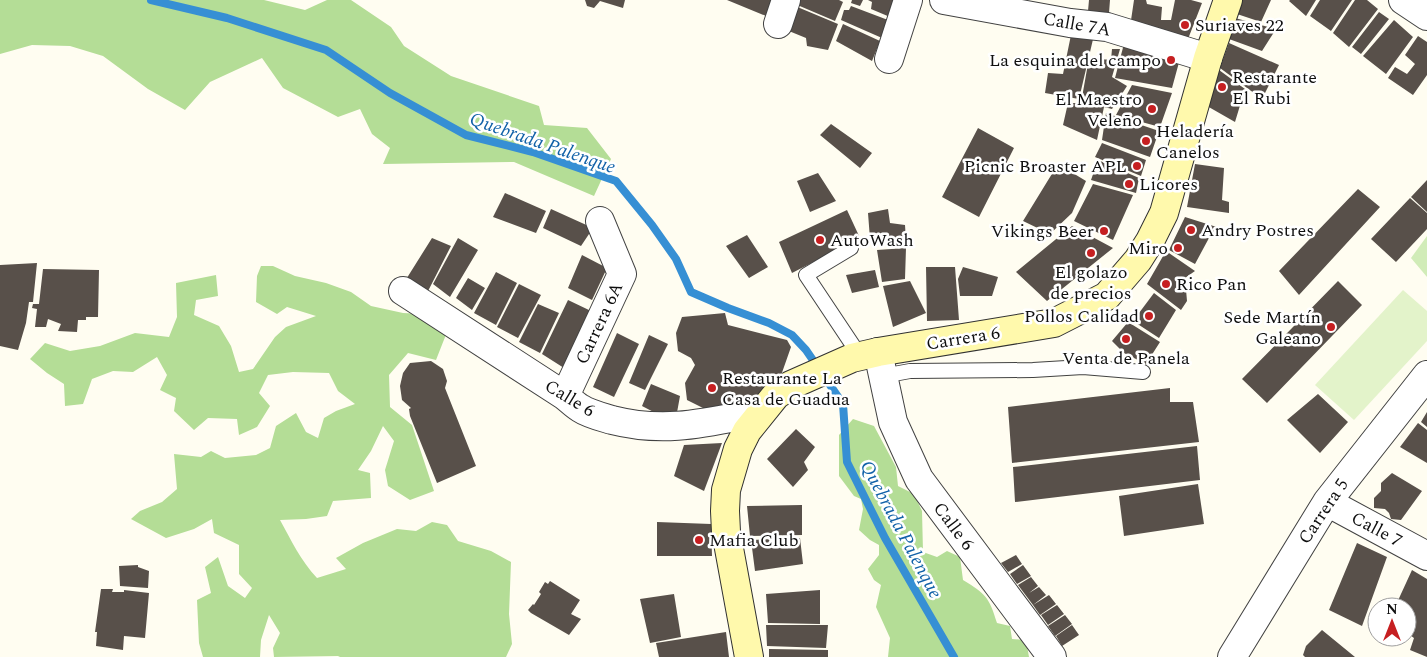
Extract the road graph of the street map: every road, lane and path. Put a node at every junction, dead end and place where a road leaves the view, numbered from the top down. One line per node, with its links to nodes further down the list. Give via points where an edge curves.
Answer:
1 (908, 0): 7 (street)
2 (944, 0): 6 (street, Calle 7A, via 1107,27)
3 (1228, 0): 6 (main road, Carrera 6)
4 (1403, 0): 5 (street)
5 (1427, 16)
6 (1208, 58): 11 (main road, Carrera 6, via 1164,213 1138,260 1107,296 1054,323)
7 (889, 59)
8 (600, 222): 14 (street, Carrera 6A, via 622,274)
9 (851, 248): 11 (lane, via 806,275)
10 (403, 291): 14 (street, Calle 6)
11 (868, 360): 12 (lane, via 910,371 1082,367); 15 (main road, Carrera 6, via 791,385 776,395); 19 (street, Calle 6, via 919,479)
12 (1143, 372)
13 (1427, 374): 16 (street, Carrera 5)
14 (565, 396): 15 (street, Calle 6, via 581,410 628,424 652,427 700,424)
15 (761, 412): 18 (main road, Carrera 6, via 738,450 726,490 726,532)
16 (1327, 502): 17 (street, Calle 7); 20 (street, Carrera 5)
17 (1427, 556)
18 (749, 657)
19 (1052, 657)
20 (1232, 657)

